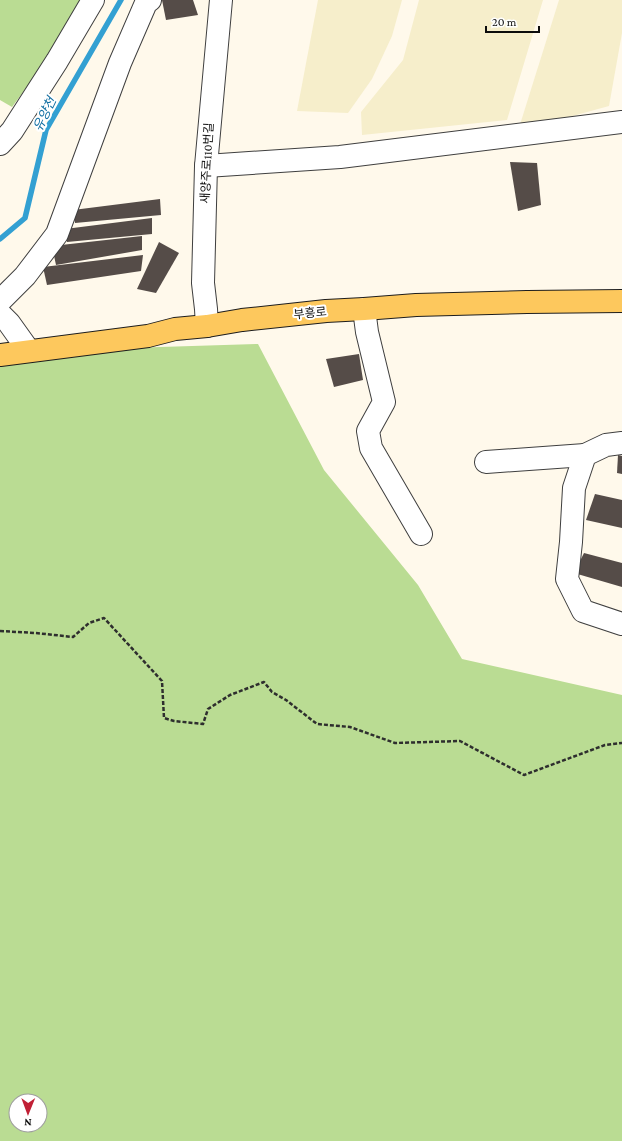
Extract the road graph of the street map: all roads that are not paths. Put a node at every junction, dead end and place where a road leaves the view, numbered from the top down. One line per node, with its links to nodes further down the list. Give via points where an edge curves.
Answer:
1 (93, 0): 5 (street, via 12,130)
2 (150, 0): 7 (street, via 146,3 120,63 57,234 25,276)
3 (221, 0): 6 (street, 새양주로110번길)
4 (622, 122): 6 (street, via 340,157)
5 (0, 144)
6 (206, 166): 11 (street, 새양주로110번길, via 202,283)
7 (0, 301)
8 (622, 301): 9 (main road, 부흥로, via 416,305)
9 (364, 310): 11 (main road, 부흥로, via 326,311); 17 (street, via 384,402 368,431 371,448)
10 (0, 314): 12 (street)
11 (207, 326): 12 (main road, 부흥로, via 175,328 148,336)
12 (29, 351): 13 (main road, 부흥로)
13 (0, 355)
14 (622, 443): 15 (street, via 606,445)
15 (585, 455): 16 (street); 18 (street, via 574,488 566,579 583,611)
16 (486, 462)
17 (421, 534)
18 (622, 624)

